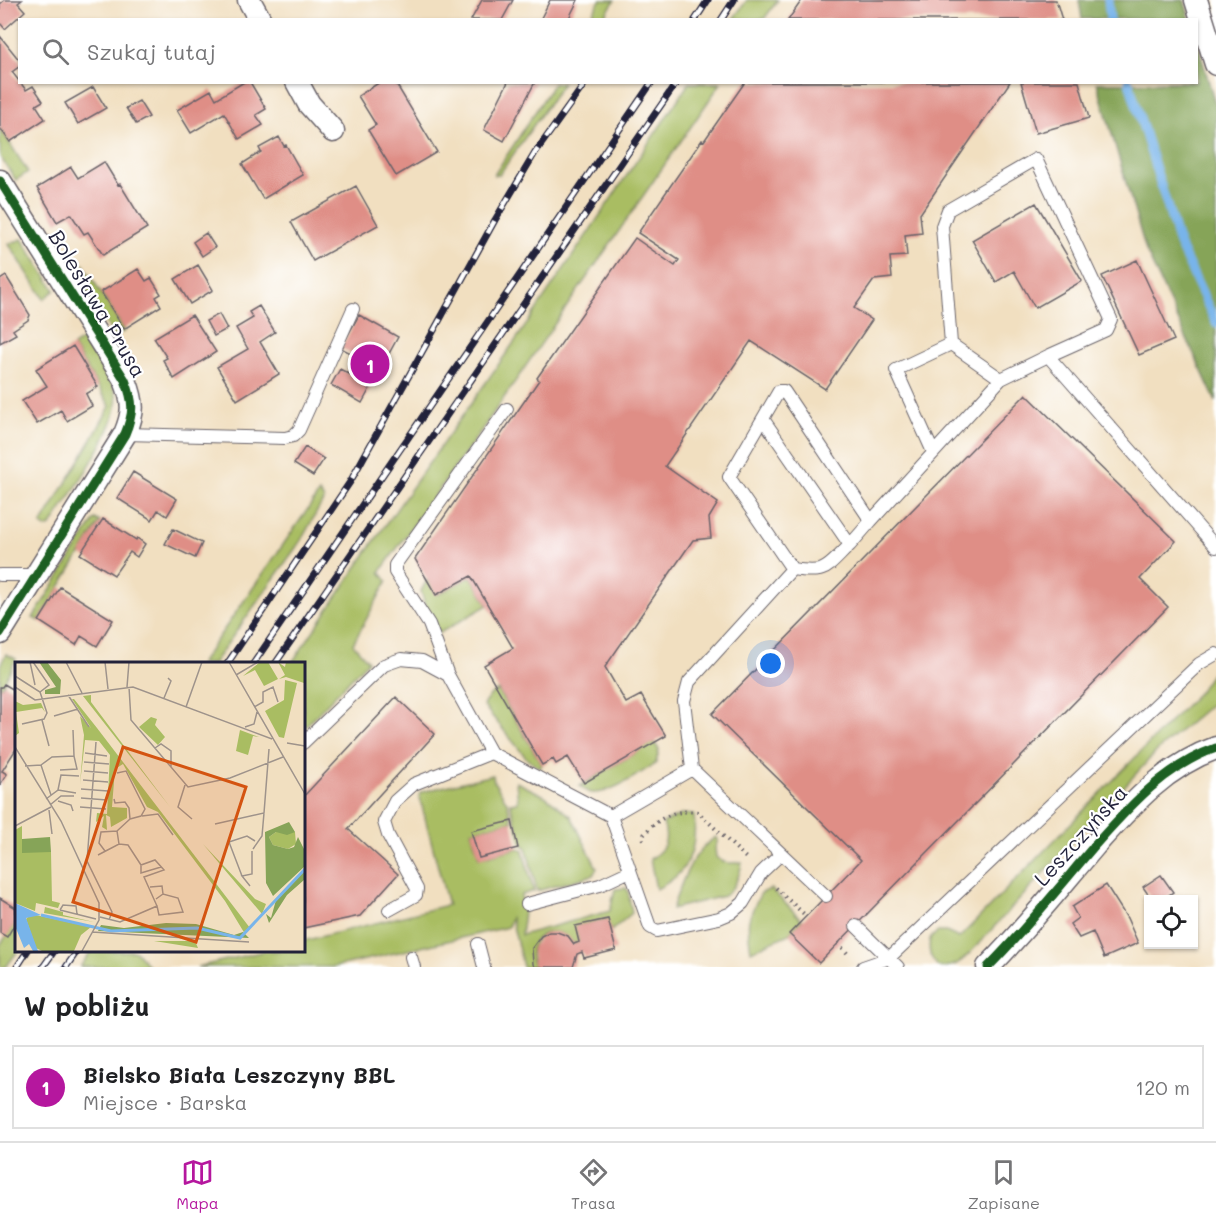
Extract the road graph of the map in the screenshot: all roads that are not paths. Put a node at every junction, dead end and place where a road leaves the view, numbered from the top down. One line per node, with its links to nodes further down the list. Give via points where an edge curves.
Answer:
1 (249, 0): 3 (street)
2 (1196, 0): 4 (street)
3 (259, 18)
4 (1216, 64)
5 (298, 84): 6 (street, via 309,104)
6 (333, 131)
7 (0, 181): 14 (street, Bolesława Prusa, via 125,380 132,397 132,415)
8 (353, 309): 14 (lane, via 293,436)
9 (951, 344): 10 (lane, via 942,226 948,210 1036,159 1111,319 1106,330); 11 (lane); 15 (lane, via 896,370)
10 (1048, 356): 11 (lane); 18 (lane)
11 (1001, 380): 15 (lane)
12 (507, 409): 24 (lane, via 395,565 395,572 429,624)
13 (763, 419): 16 (lane, via 779,391 784,392); 17 (lane); 19 (lane, via 729,477)
14 (125, 434): 21 (street, Bolesława Prusa)
15 (933, 453): 16 (lane)
16 (871, 521): 17 (lane)
17 (850, 545): 19 (lane, via 824,570)
18 (1216, 548)
19 (792, 569): 28 (lane, via 689,682 684,701)
20 (0, 575): 21 (lane)
21 (37, 575): 22 (street, Bolesława Prusa)
22 (0, 633)
23 (1216, 654): 37 (lane, via 1199,664)
24 (448, 675): 25 (lane, via 422,661 401,659 384,665); 27 (lane)
25 (304, 742)
26 (1216, 748): 41 (street, Leszczyńska, via 1165,775 1127,809)
27 (491, 753): 29 (lane); 34 (lane, via 414,784 395,801 384,822 417,889 416,895)
28 (692, 769): 29 (lane); 30 (lane)
29 (611, 816): 31 (lane)
30 (782, 854): 31 (lane, via 761,873 743,903 731,913 657,931 646,919); 32 (lane)
31 (630, 871): 33 (lane, via 600,885)
32 (826, 896)
33 (526, 904)
34 (389, 910)
35 (856, 926): 37 (lane)
36 (478, 944): 38 (lane)
37 (889, 958): 39 (lane); 40 (lane)
38 (484, 967)
39 (863, 967)
40 (898, 967)
41 (988, 967)

